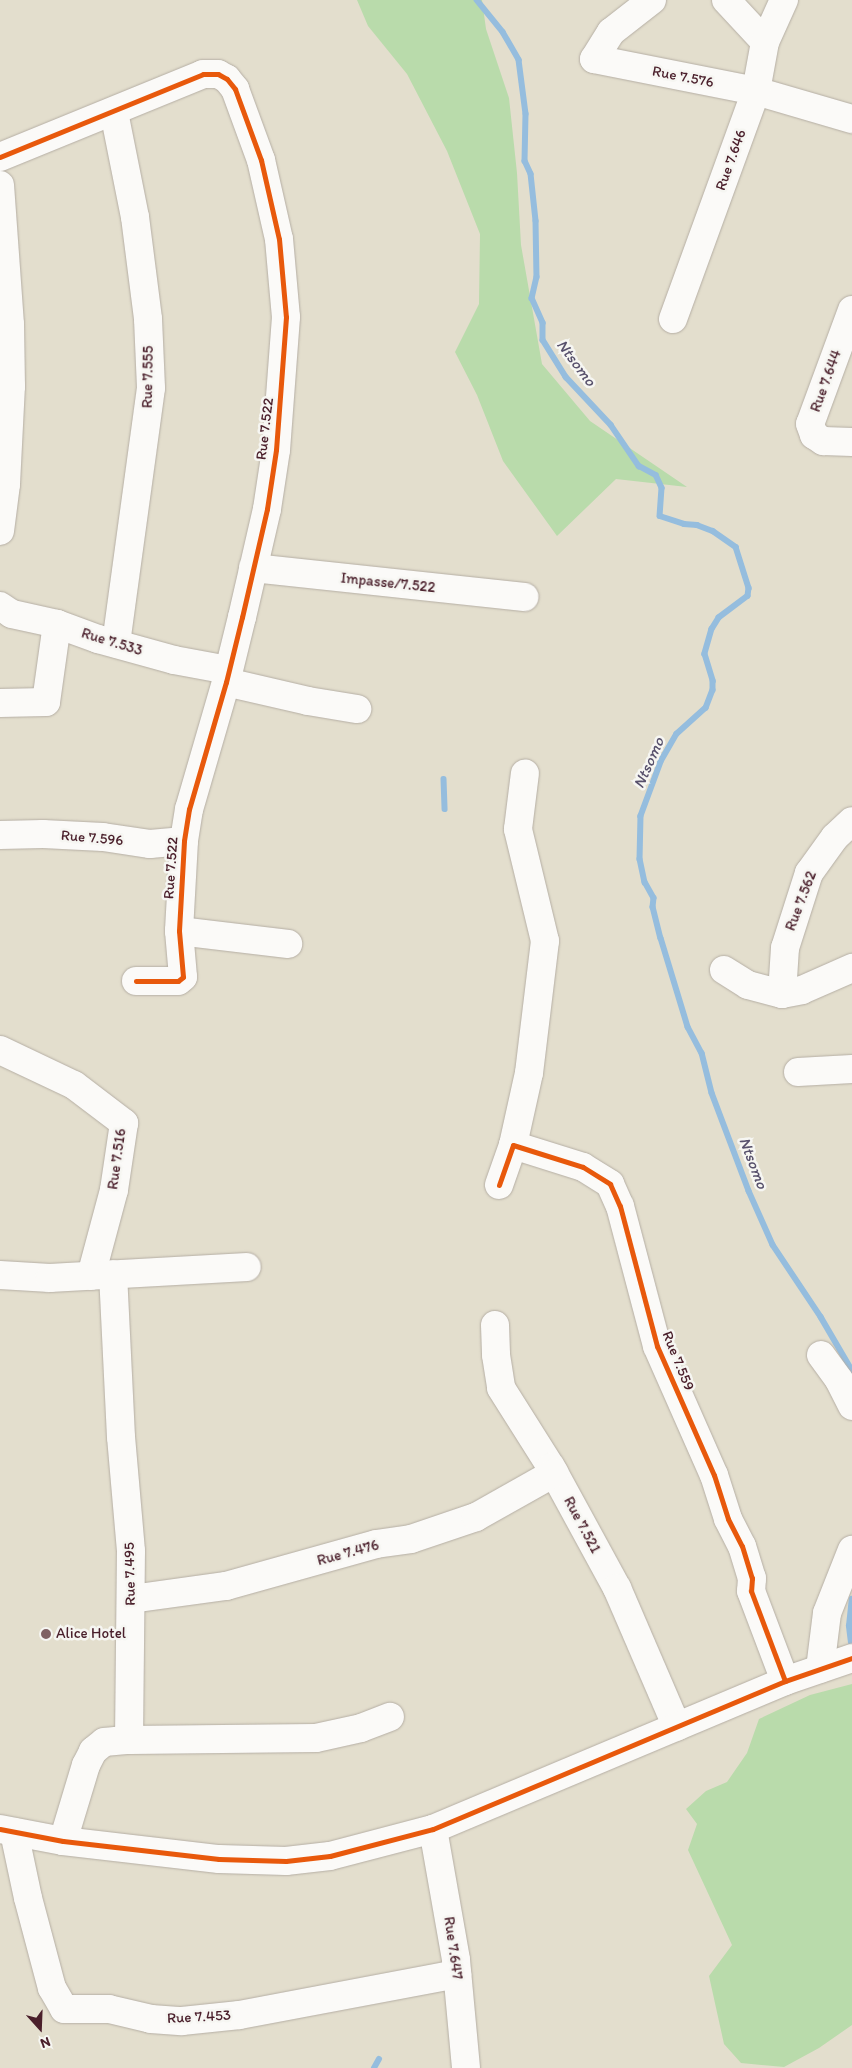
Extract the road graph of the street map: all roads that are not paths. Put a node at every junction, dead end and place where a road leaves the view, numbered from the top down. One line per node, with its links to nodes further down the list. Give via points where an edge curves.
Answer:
1 (652, 0): 5 (street, Rue 7.576, via 611,32 594,59)
2 (726, 0): 4 (street)
3 (784, 0): 4 (street, Rue 7.646)
4 (765, 42): 5 (street, Rue 7.646)
5 (756, 91): 7 (street, Rue 7.576); 11 (street, Rue 7.646)
6 (114, 112): 8 (street, Rue 7.522); 15 (street, Rue 7.522, via 203,74 218,74 235,89 261,160 279,239 286,317 276,450); 19 (street, Rue 7.555, via 136,226 148,320 151,388)
7 (852, 119)
8 (0, 158)
9 (0, 185): 12 (street, via 10,324)
10 (852, 310): 13 (street, Rue 7.644, via 810,424 814,435 823,441)
11 (673, 319)
12 (5, 387): 14 (street, via 6,484)
13 (852, 442)
14 (0, 531)
15 (253, 568): 16 (street, Impasse/7.522); 20 (street, Rue 7.522)
16 (524, 597)
17 (0, 606): 18 (street, Rue 7.533, via 12,614)
18 (57, 624): 19 (street, Rue 7.533); 21 (street, via 46,702)
19 (116, 644): 20 (street, Rue 7.533)
20 (227, 676): 22 (street, Rue 7.533, via 308,701); 26 (street, Rue 7.522, via 189,810)
21 (0, 703)
22 (357, 709)
23 (525, 773): 36 (street, via 518,829 545,942 529,1073)
24 (852, 821): 32 (street, Rue 7.562, via 835,837 809,873 785,948)
25 (0, 835): 26 (street, Rue 7.596, via 103,837 150,844)
26 (184, 841): 27 (street, Rue 7.522)
27 (179, 931): 28 (street); 31 (street, Rue 7.522, via 183,977 178,981)
28 (288, 944)
29 (852, 968): 32 (street, via 802,990)
30 (724, 970): 32 (street, via 748,985)
31 (136, 981)
32 (782, 994)
33 (0, 1050): 40 (street, Rue 7.516, via 74,1085 124,1122)
34 (852, 1069): 35 (street)
35 (798, 1072)
36 (513, 1145): 37 (street); 49 (street, Rue 7.559, via 583,1167 610,1184 620,1206 657,1346 742,1546 752,1578 751,1592)
37 (499, 1185)
38 (247, 1267): 40 (street)
39 (0, 1275): 40 (street, via 50,1278)
40 (102, 1275): 46 (street, Rue 7.495, via 121,1429)
41 (495, 1325): 44 (street, Rue 7.521, via 501,1388)
42 (821, 1355): 43 (street)
43 (852, 1406)
44 (554, 1473): 46 (street, Rue 7.476, via 476,1517 420,1536 376,1544 226,1586); 51 (street, Rue 7.521, via 617,1588)
45 (852, 1550): 48 (street, via 827,1613)
46 (131, 1599): 52 (street, Rue 7.495)
47 (852, 1658): 48 (street)
48 (820, 1669): 49 (street)
49 (785, 1681): 51 (street)
50 (390, 1716): 52 (street, via 361,1728 316,1738)
51 (677, 1727): 53 (street)
52 (129, 1740): 55 (street, via 104,1742 93,1751)
53 (433, 1829): 55 (street, via 330,1856 286,1860 220,1859); 56 (street, Rue 7.647)
54 (7, 1830): 55 (street); 56 (street, Rue 7.453, via 52,1988 64,2009 109,2009 151,2019 182,2021 240,2015)
55 (64, 1842)
56 (457, 1974): 57 (street, Rue 7.647)
57 (466, 2068)

